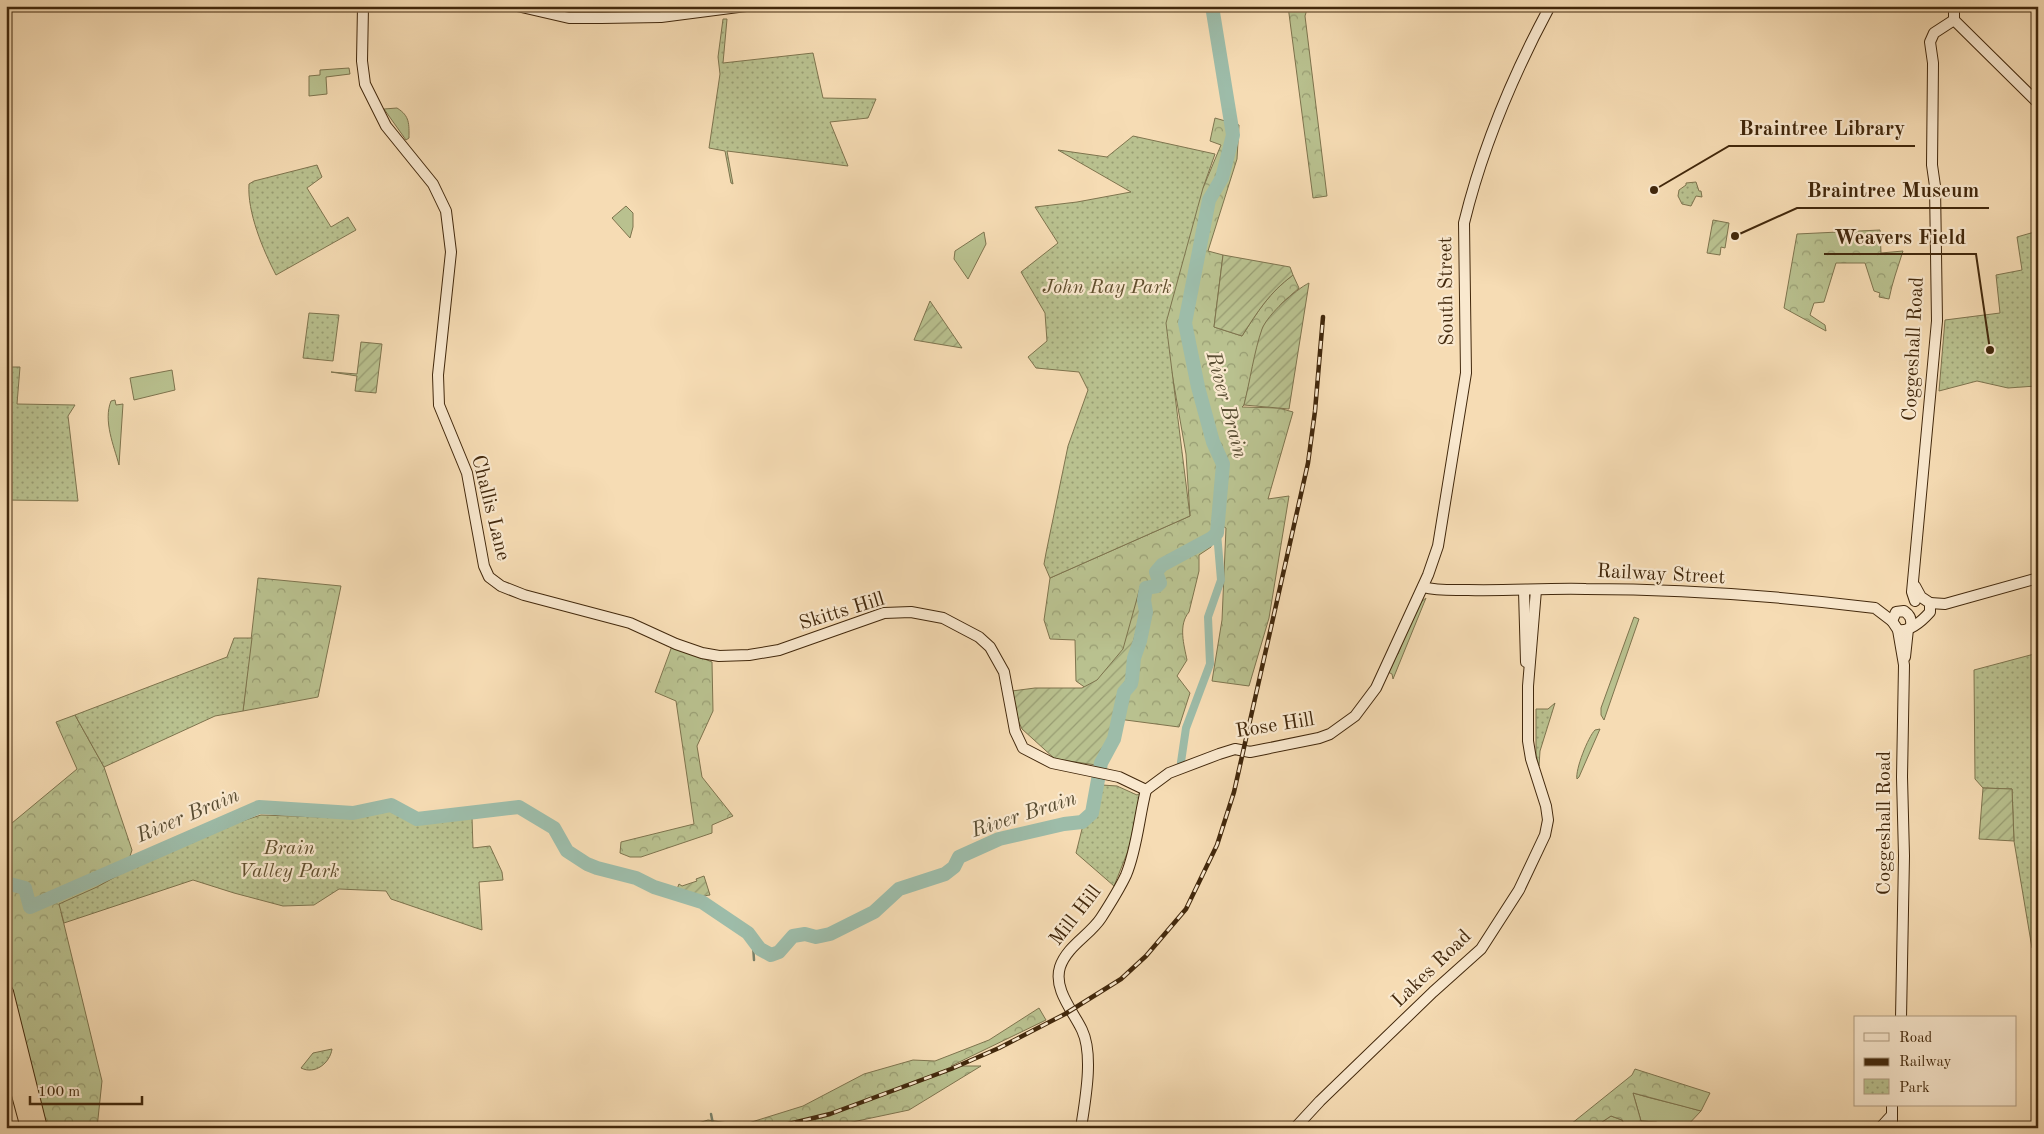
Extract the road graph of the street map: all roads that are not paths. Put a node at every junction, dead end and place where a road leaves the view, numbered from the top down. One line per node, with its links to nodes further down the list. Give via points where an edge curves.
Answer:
1 (363, 6): 9 (main road, Challis Lane, via 365,84 386,126 433,184 446,211 451,256 438,375 439,405 468,473 484,566 489,577)
2 (517, 6): 3 (main road, via 569,18 661,18)
3 (746, 6)
4 (1550, 6): 10 (main road, South Street, via 1495,125 1464,222 1466,356 1463,395 1438,546)
5 (1954, 6): 6 (main road)
6 (1954, 20): 7 (main road); 13 (main road, Coggeshall Road, via 1931,38 1937,321 1912,592)
7 (2038, 103)
8 (2038, 578): 13 (main road, via 1945,604)
9 (501, 586): 18 (main road, Skitts Hill, via 630,623 676,644 719,656 779,650 884,613 911,612 943,618 979,637 990,647 1004,672 1015,730 1023,748 1052,763 1119,777)
10 (1423, 587): 12 (main road, Railway Street); 18 (main road, Rose Hill, via 1376,688 1355,716 1340,728 1305,741 1250,752 1235,750 1219,754 1168,773)
11 (1536, 590): 12 (main road, Railway Street); 14 (main road, Railway Street, via 1638,589); 17 (main road)
12 (1524, 591): 17 (main road, via 1526,665)
13 (1923, 606): 15 (main road, via 1909,603); 16 (main road, via 1916,625)
14 (1877, 609): 15 (main road, Railway Street, via 1889,607); 16 (main road)
15 (1900, 610): 16 (main road, via 1893,616); 16 (main road, via 1912,621)
16 (1902, 626): 20 (main road, Coggeshall Road, via 1904,856)
17 (1529, 672): 26 (main road, Lakes Road, via 1529,749 1548,820 1545,834 1519,890 1481,950 1433,992)
18 (1146, 790): 23 (main road, Mill Hill, via 1126,874 1100,920 1070,950 1060,967 1062,993 1086,1043 1088,1059)
19 (6, 992): 25 (highway)
20 (1901, 1016)
21 (6, 1047): 24 (highway)
22 (1892, 1110): 27 (main road); 28 (main road)
23 (1082, 1126)
24 (28, 1128)
25 (40, 1128)
26 (1295, 1128)
27 (1880, 1128)
28 (1892, 1128)

